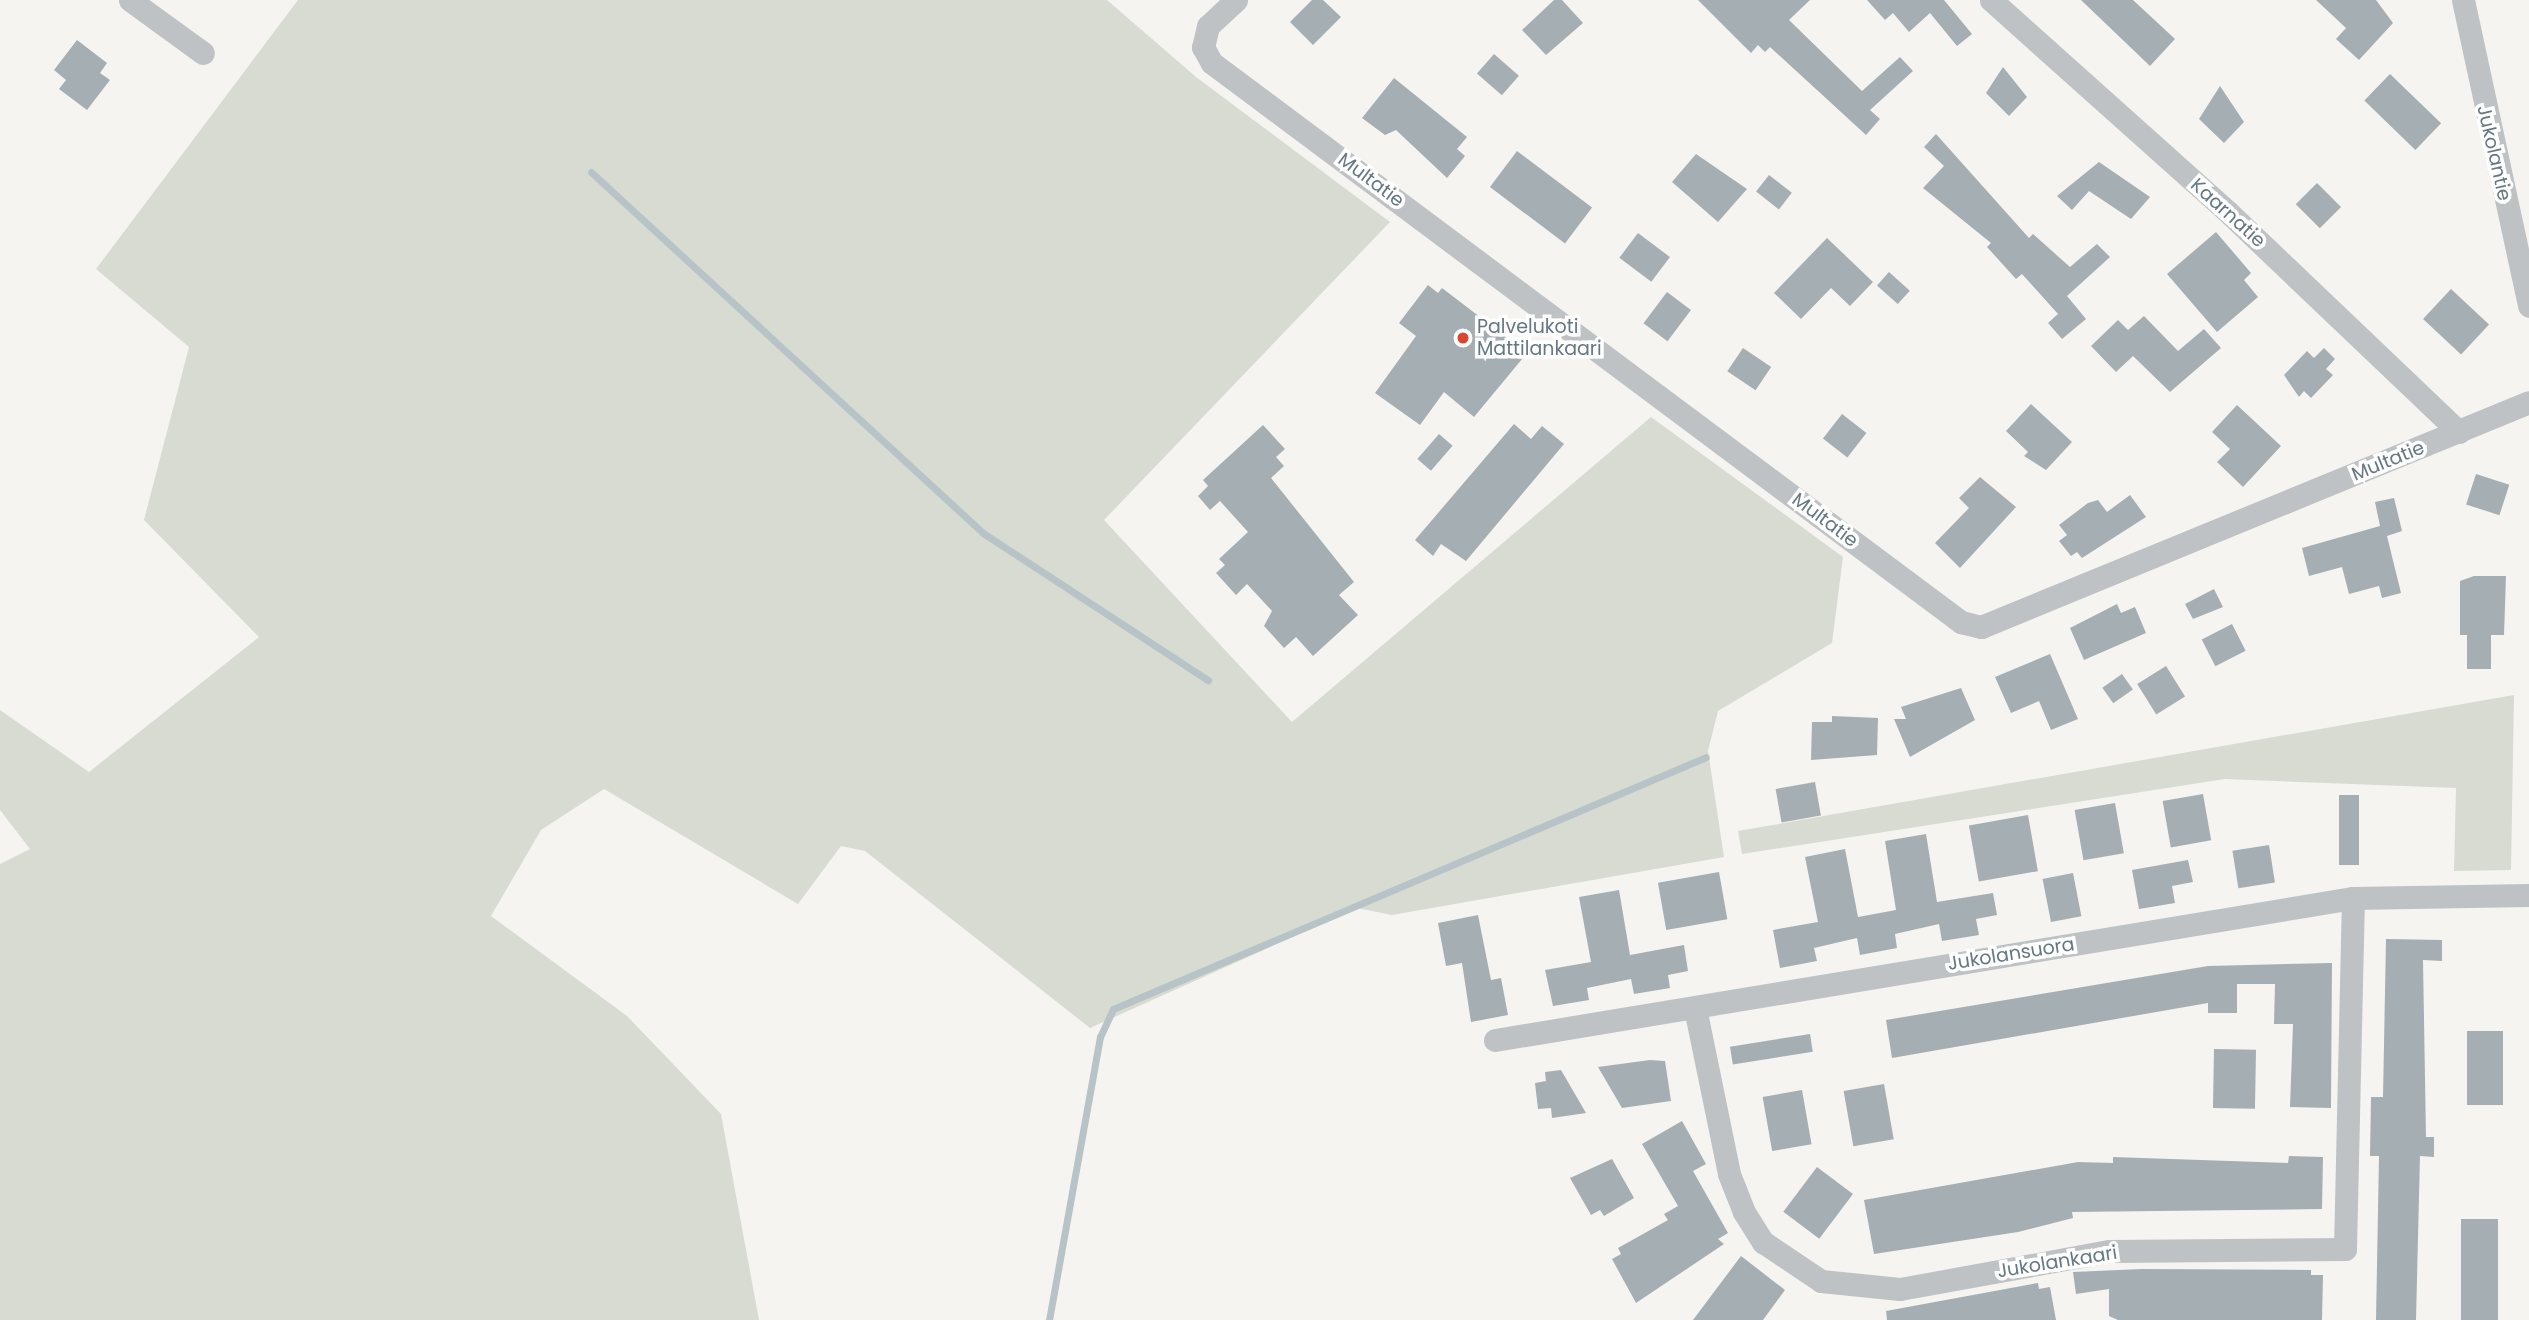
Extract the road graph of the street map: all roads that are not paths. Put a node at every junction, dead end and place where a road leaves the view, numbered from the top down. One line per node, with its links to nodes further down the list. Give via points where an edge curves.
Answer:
1 (130, 0): 5 (street)
2 (1236, 0): 8 (street, Multatie, via 1209,26 1203,47 1212,63 1961,622 1981,627)
3 (1991, 0): 8 (street, Kaarnatie, via 2228,212)
4 (2463, 0): 6 (street, Jukolantie)
5 (203, 53)
6 (2529, 306)
7 (2529, 402): 8 (street, Multatie)
8 (2459, 432)
9 (2529, 895): 10 (street, Jukolansuora)
10 (2353, 898): 11 (street, Jukolansuora); 11 (street, Jukolankaari, via 2345,1249 2110,1251 1900,1289 1821,1282 1763,1242 1744,1212 1729,1174)
11 (1695, 1008): 12 (street, Jukolansuora)
12 (1495, 1040)

